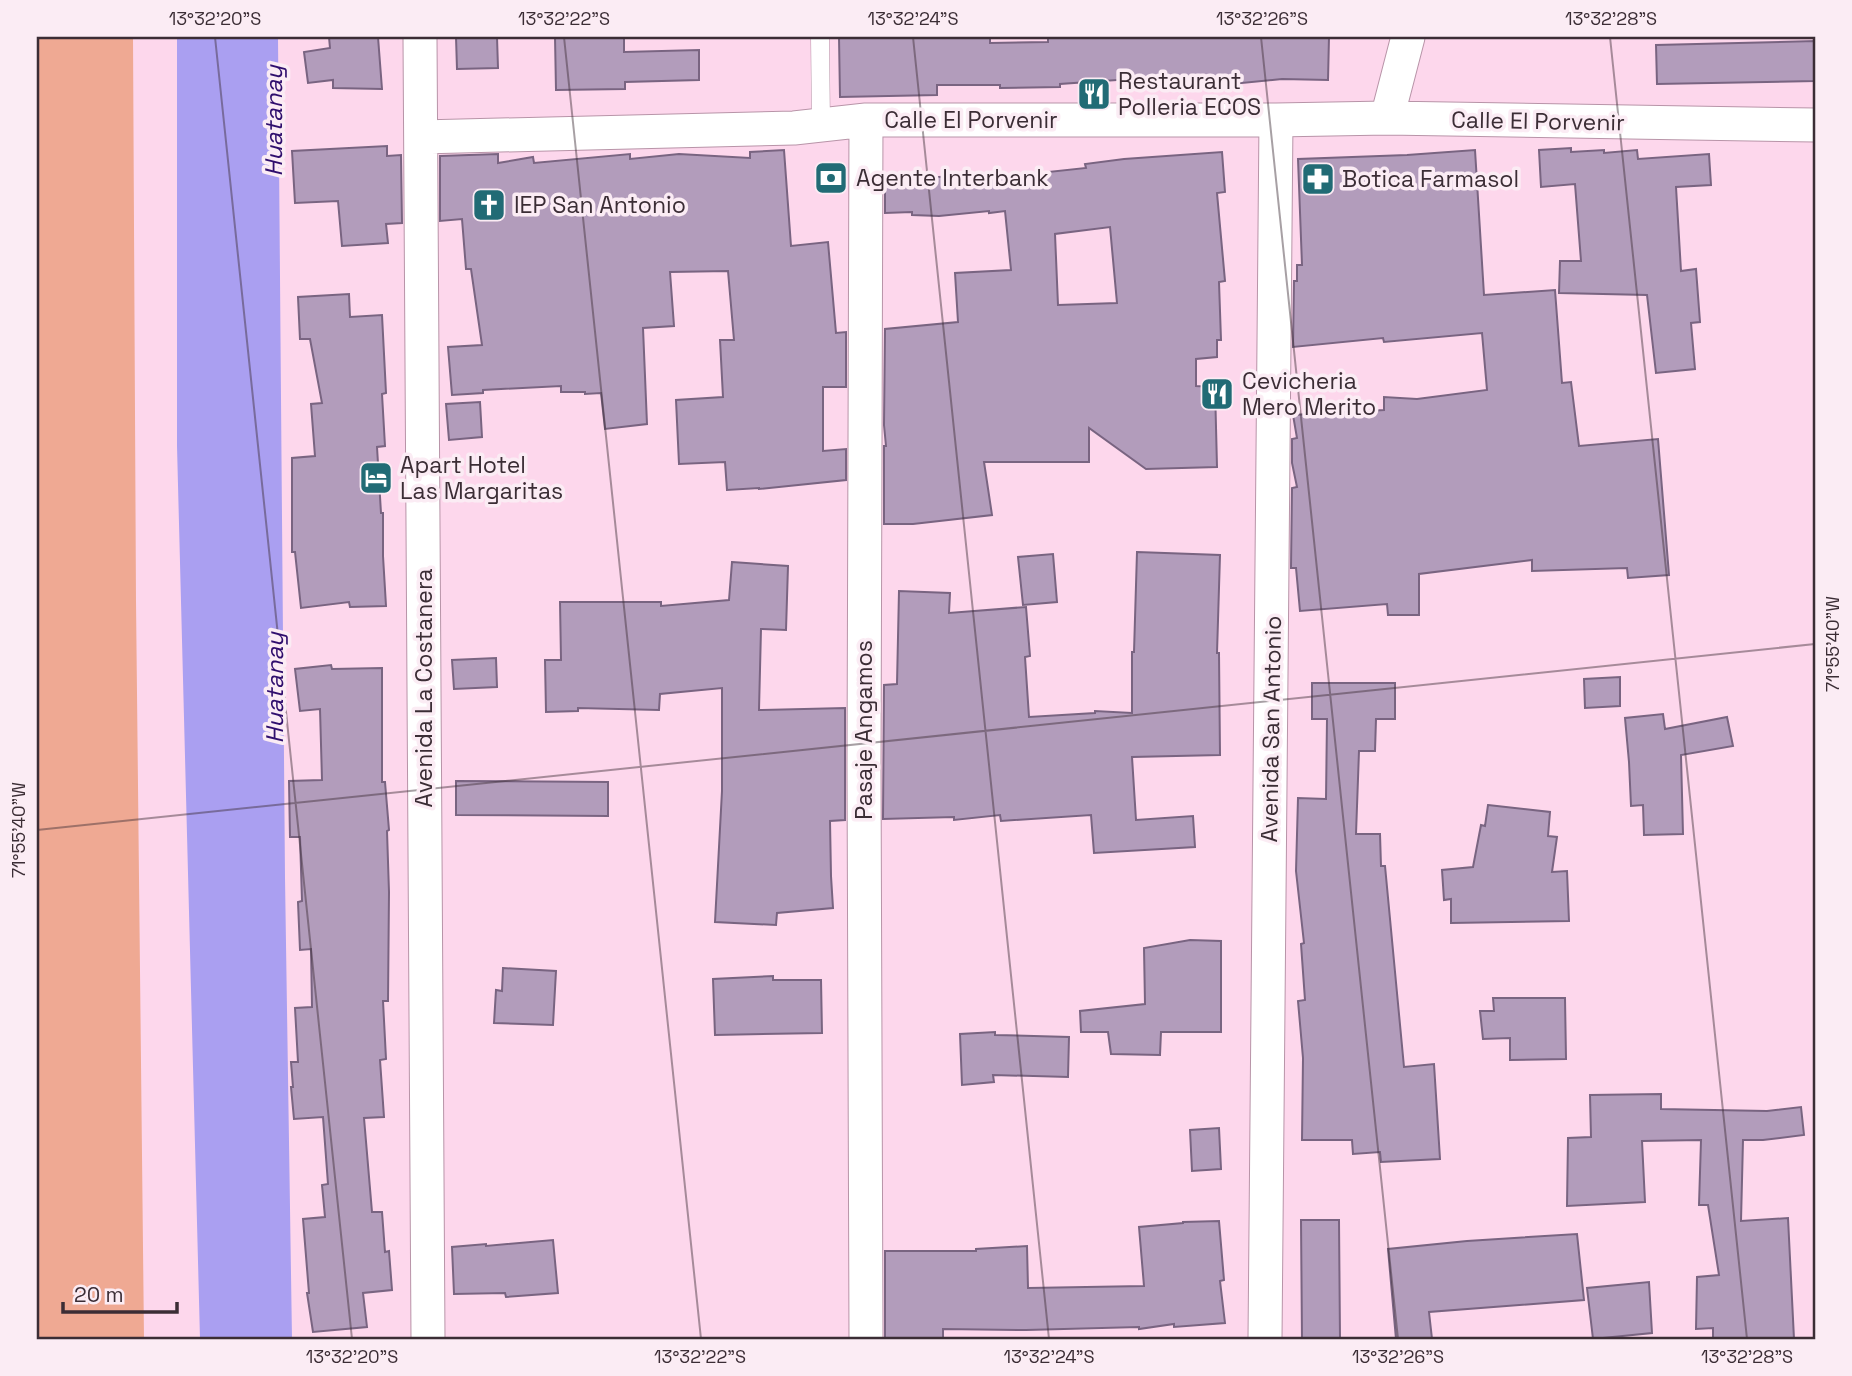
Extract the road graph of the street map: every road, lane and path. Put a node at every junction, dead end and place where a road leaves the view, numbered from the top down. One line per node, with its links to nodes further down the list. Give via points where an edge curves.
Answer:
1 (421, 37): 9 (street, Avenida La Costanera)
2 (820, 37): 7 (lane)
3 (1408, 37): 4 (street)
4 (1387, 118): 6 (street, Calle El Porvenir); 8 (street, Calle El Porvenir)
5 (866, 120): 6 (street, Calle El Porvenir); 7 (street, Calle El Porvenir); 11 (street, Pasaje Angamos)
6 (1276, 120): 12 (street, Avenida San Antonio)
7 (821, 125): 9 (street, Calle El Porvenir)
8 (1815, 125)
9 (421, 137): 10 (street, Avenida La Costanera)
10 (428, 1339)
11 (866, 1339)
12 (1265, 1339)

